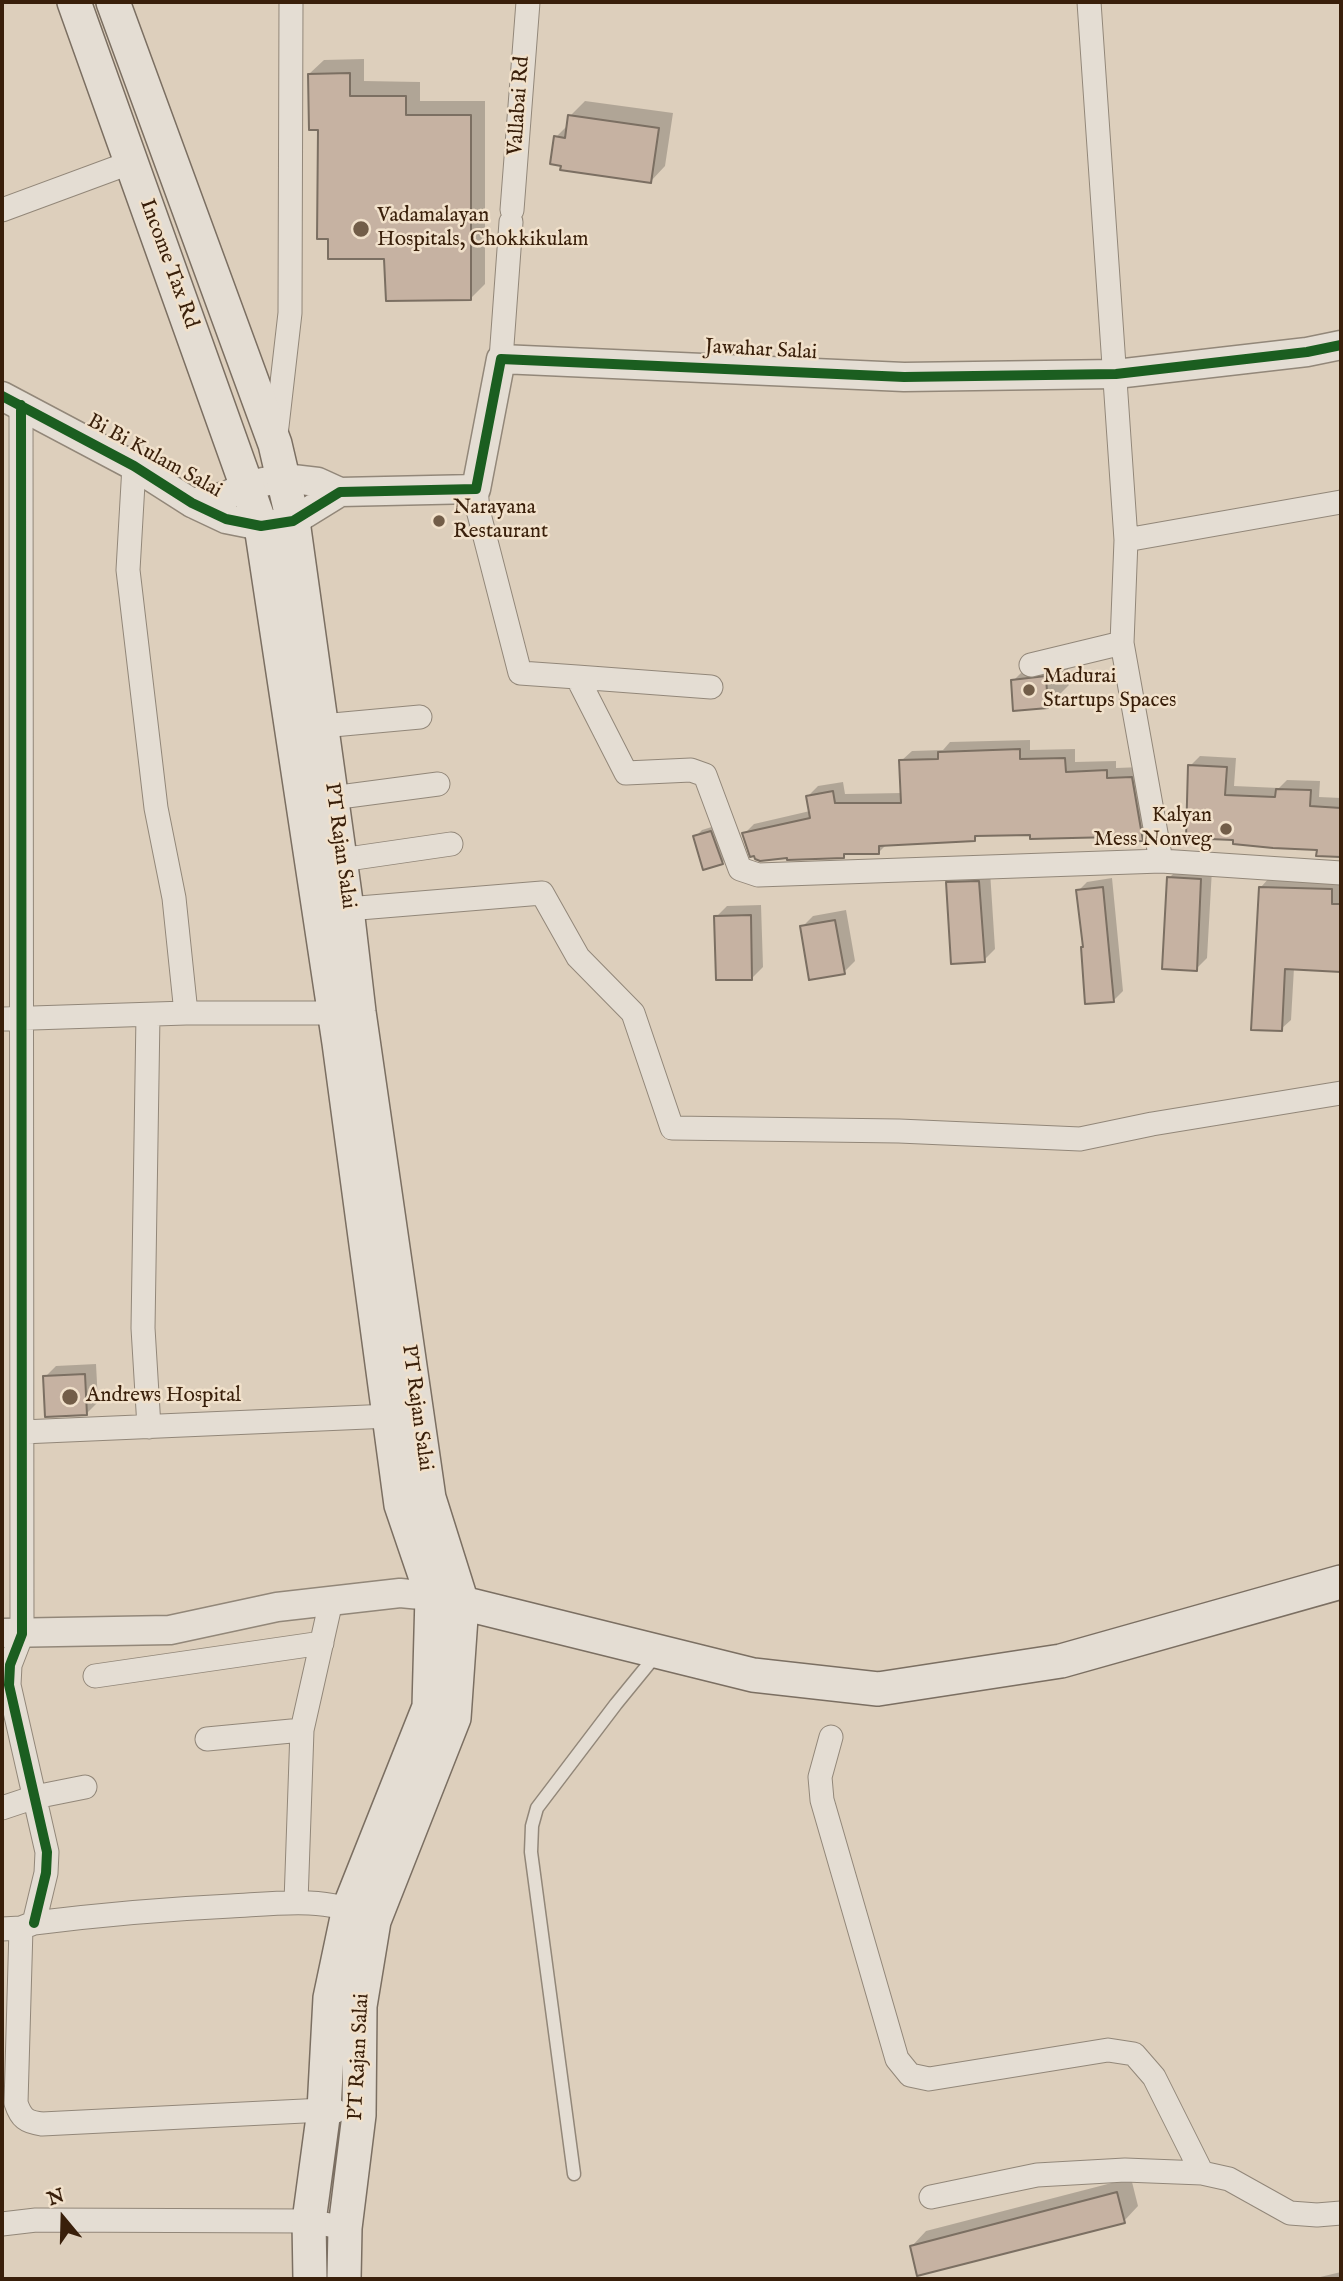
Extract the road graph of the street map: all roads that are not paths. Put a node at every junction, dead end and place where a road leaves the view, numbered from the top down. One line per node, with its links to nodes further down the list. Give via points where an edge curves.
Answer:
1 (74, 2): 6 (main road, Income Tax Rd)
2 (113, 2): 12 (main road, Income Tax Rd)
3 (291, 2): 12 (street, via 290,313)
4 (528, 2): 9 (street, Vallabai Rd)
5 (1089, 2): 10 (street)
6 (132, 162): 7 (street); 15 (main road, Income Tax Rd)
7 (2, 210)
8 (1341, 345): 10 (street, Jawahar Salai)
9 (501, 359): 10 (street, Jawahar Salai, via 904,377); 16 (street)
10 (1116, 374): 22 (street)
11 (11, 401): 13 (street, Bi Bi Kulam Salai); 39 (street)
12 (275, 444): 14 (main road, Income Tax Rd)
13 (134, 466): 19 (street, Bi Bi Kulam Salai); 36 (street, via 128,570)
14 (284, 478): 15 (street, Bi Bi Kulam Salai); 17 (street, via 317,482); 20 (main road, Income Tax Rd)
15 (248, 485): 19 (street, Bi Bi Kulam Salai, via 226,496); 21 (main road, Income Tax Rd)
16 (476, 489): 17 (street); 25 (street, via 520,673)
17 (340, 492): 20 (street)
18 (1341, 502): 22 (street)
19 (192, 503): 21 (street, Bi Bi Kulam Salai, via 226,519)
20 (293, 521): 21 (street, Bi Bi Kulam Salai); 28 (main road, PT Rajan Salai)
21 (261, 526): 37 (main road, PT Rajan Salai)
22 (1126, 540): 23 (street)
23 (1122, 643): 24 (street); 33 (street)
24 (1031, 665)
25 (578, 677): 26 (street); 33 (street, via 626,773 691,770 705,775 740,869 758,875)
26 (711, 687)
27 (420, 717): 28 (street)
28 (322, 726): 30 (main road, PT Rajan Salai)
29 (438, 784): 30 (street)
30 (332, 798): 32 (main road, PT Rajan Salai)
31 (451, 844): 32 (street)
32 (341, 860): 35 (main road, PT Rajan Salai)
33 (1161, 861): 34 (street)
34 (1341, 873)
35 (347, 909): 37 (main road, PT Rajan Salai); 40 (street, via 542,893 578,957 633,1013 672,1128 1080,1139)
36 (186, 1013): 37 (street); 38 (street)
37 (347, 1013): 42 (main road, PT Rajan Salai)
38 (148, 1014): 39 (street); 45 (street, via 143,1328)
39 (11, 1019): 41 (street)
40 (1341, 1093)
41 (11, 1180): 43 (street)
42 (383, 1266): 44 (main road, PT Rajan Salai); 49 (main road, PT Rajan Salai)
43 (12, 1341): 46 (street)
44 (390, 1416): 45 (street); 49 (main road, PT Rajan Salai, via 401,1505)
45 (149, 1426): 46 (street)
46 (22, 1432): 47 (street)
47 (12, 1471): 51 (street)
48 (1341, 1581): 53 (main road, via 1061,1661 878,1689 753,1675)
49 (447, 1600): 50 (street, via 400,1593); 53 (main road); 62 (main road, PT Rajan Salai, via 429,1707)
50 (331, 1601): 51 (street, via 276,1607 170,1630); 52 (street)
51 (12, 1634): 59 (street, via 9,1685)
52 (321, 1643): 54 (street); 55 (street)
53 (660, 1651): 67 (lane, via 537,1808 532,1826 531,1852)
54 (95, 1676)
55 (302, 1730): 57 (street); 61 (street)
56 (831, 1737): 66 (street, via 820,1777 822,1800 897,2059 911,2076 929,2079 1108,2050 1134,2054 1154,2077)
57 (208, 1740)
58 (85, 1787): 59 (street)
59 (35, 1797): 60 (street); 63 (street, via 47,1852 46,1873)
60 (2, 1808)
61 (296, 1902): 62 (street); 63 (street, via 130,1911)
62 (362, 1914): 64 (main road, PT Rajan Salai, via 330,1998); 65 (main road, PT Rajan Salai)
63 (19, 1927): 64 (street, via 16,2103 20,2116 28,2122)
64 (324, 2109): 65 (street); 71 (main road, PT Rajan Salai)
65 (359, 2115): 72 (main road, PT Rajan Salai)
66 (1202, 2172): 68 (street, via 1037,2175); 69 (street, via 1229,2179 1290,2213)
67 (574, 2174)
68 (931, 2197)
69 (1341, 2213)
70 (2, 2220): 71 (street)
71 (309, 2221): 72 (street); 73 (main road, PT Rajan Salai)
72 (345, 2228): 74 (main road, PT Rajan Salai)
73 (310, 2279)
74 (344, 2279)

